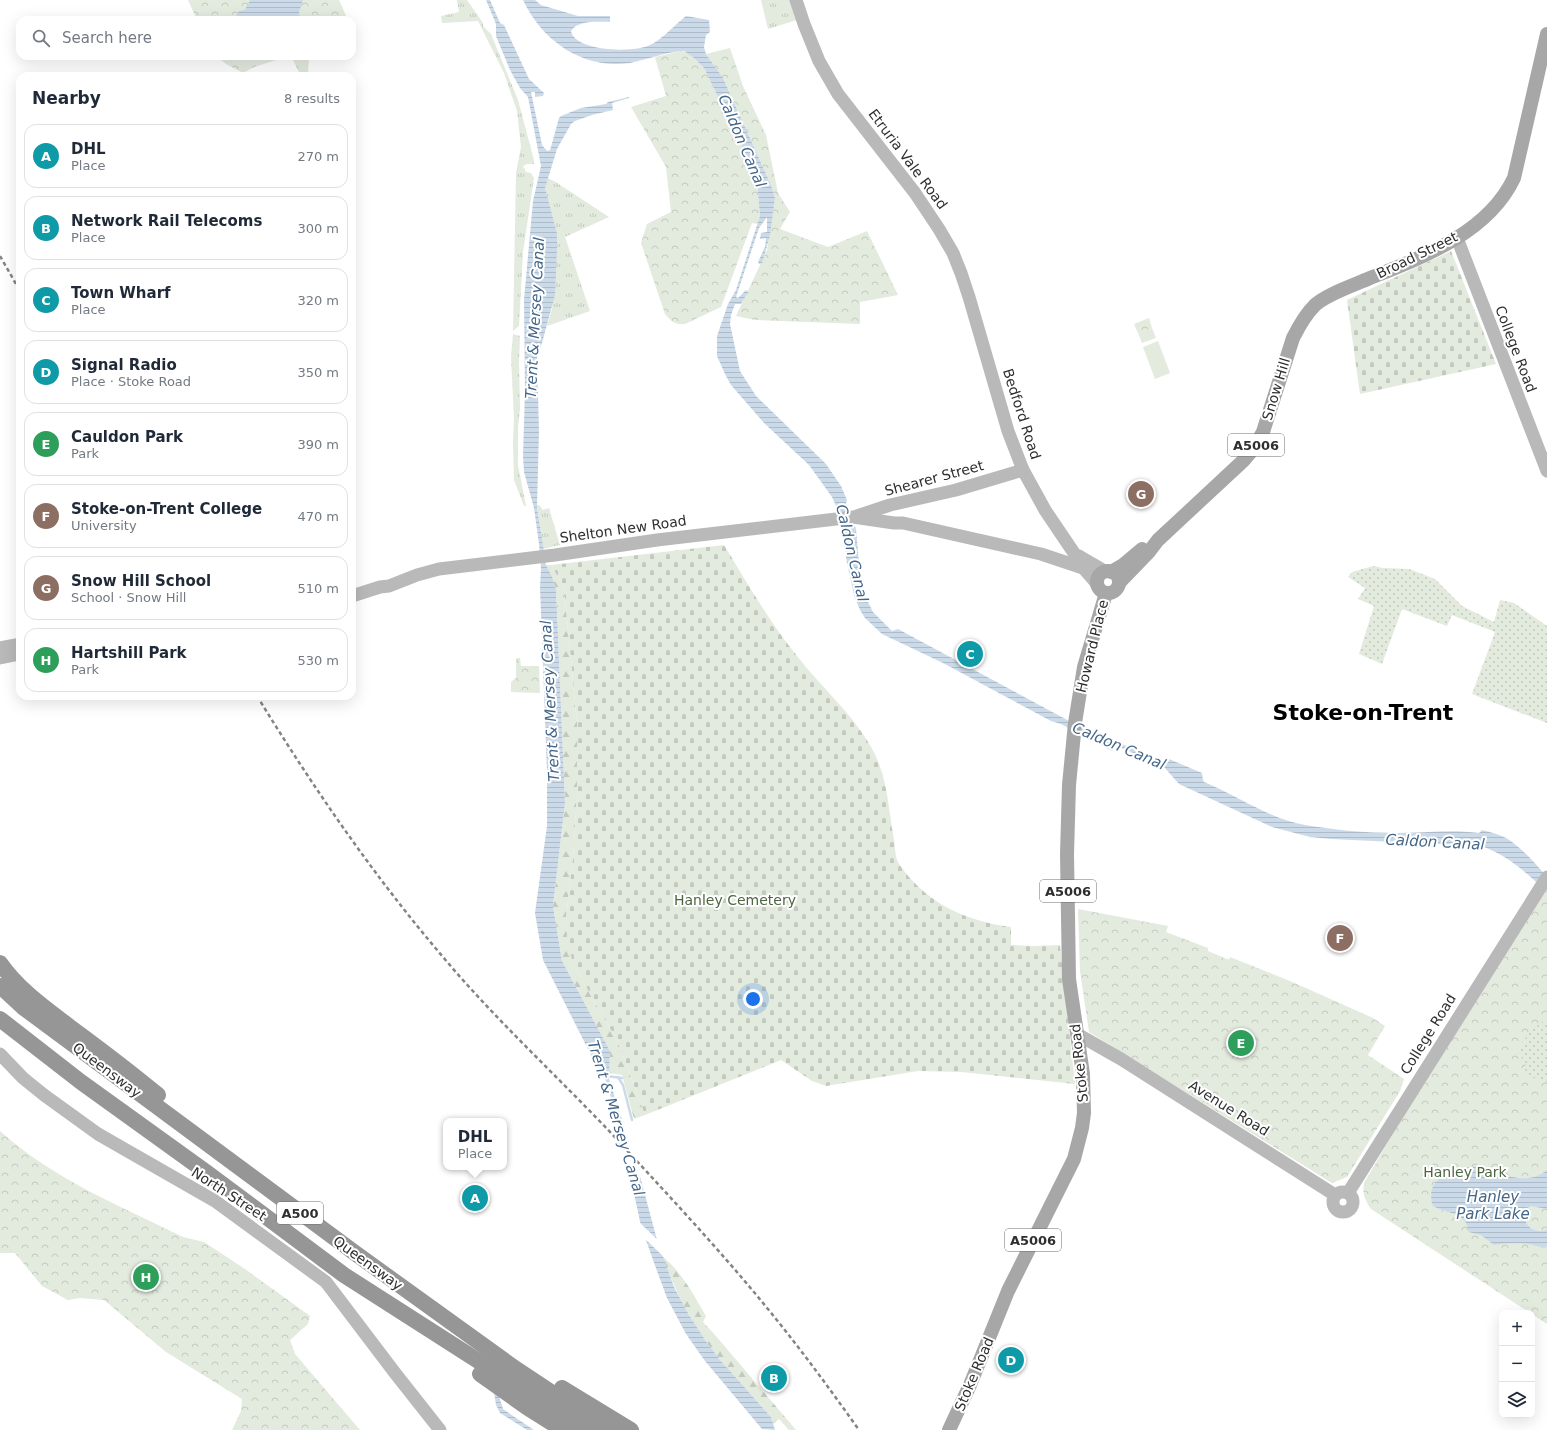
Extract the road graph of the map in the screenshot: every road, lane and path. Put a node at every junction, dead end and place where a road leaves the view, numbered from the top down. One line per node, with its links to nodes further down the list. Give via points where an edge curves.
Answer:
1 (796, 0): 5 (main road, Etruria Vale Road, via 819,61 838,94 915,193 943,235 961,273)
2 (1547, 34): 3 (main road, Broad Street / A5006, via 1514,178 1501,200)
3 (1457, 238): 4 (main road, Broad Street / A5006, via 1340,291 1316,305); 7 (main road, College Road)
4 (1304, 319): 15 (main road, Snow Hill / A5006, via 1293,338 1263,432 1254,448 1158,540 1148,553)
5 (983, 343): 6 (main road, Bedford Road, via 1008,432)
6 (1023, 470): 8 (main road, Shearer Street); 11 (main road, Bedford Road)
7 (1547, 471)
8 (901, 503): 9 (main road, Shearer Street); 10 (main road, via 894,513)
9 (853, 517): 10 (main road, Shelton New Road); 17 (main road, Shelton New Road, via 439,569)
10 (903, 523): 13 (main road, Shelton New Road)
11 (1064, 539): 12 (main road, Bedford Road); 13 (main road, Shelton New Road, via 1057,553)
12 (1074, 553): 14 (main road, Bedford Road); 15 (main road, Bedford Road)
13 (1041, 554): 14 (main road, Shelton New Road)
14 (1083, 568): 16 (main road, Bedford Road)
15 (1112, 576): 16 (main road, Howard Place, via 1099,578); 16 (main road, via 1118,586 1114,591)
16 (1102, 590): 22 (main road, Howard Place / A5006, via 1104,603 1084,667)
17 (356, 595)
18 (16, 645): 19 (main road)
19 (0, 648)
20 (16, 655): 21 (main road)
21 (0, 658)
22 (1074, 739): 28 (main road, Stoke Road / A5006, via 1069,785 1068,923 1069,980)
23 (1547, 877): 33 (main road, College Road)
24 (0, 963): 34 (highway, via 39,1004 139,1080)
25 (0, 986): 34 (highway, Queensway / A500, via 30,1012)
26 (0, 1019): 32 (highway, Queensway / A500)
27 (0, 1028): 32 (highway)
28 (1077, 1034): 29 (main road, Avenue Road); 30 (main road, Stoke Road / A5006)
29 (1104, 1049): 30 (main road); 33 (main road, Avenue Road)
30 (1080, 1050): 42 (main road, Stoke Road / A5006, via 1084,1113 1074,1159 1008,1291)
31 (0, 1054): 37 (main road, North Street, via 23,1078 98,1134 215,1201 326,1282)
32 (81, 1082): 36 (highway, Queensway / A500)
33 (1342, 1194)
34 (276, 1195): 35 (highway, Queensway / A500)
35 (355, 1253): 40 (highway, Queensway / A500, via 516,1369); 41 (highway, via 482,1338)
36 (344, 1275): 38 (highway, via 393,1314); 39 (highway, Queensway / A500)
37 (440, 1430)
38 (563, 1430)
39 (586, 1430)
40 (608, 1430)
41 (631, 1430)
42 (949, 1430)

